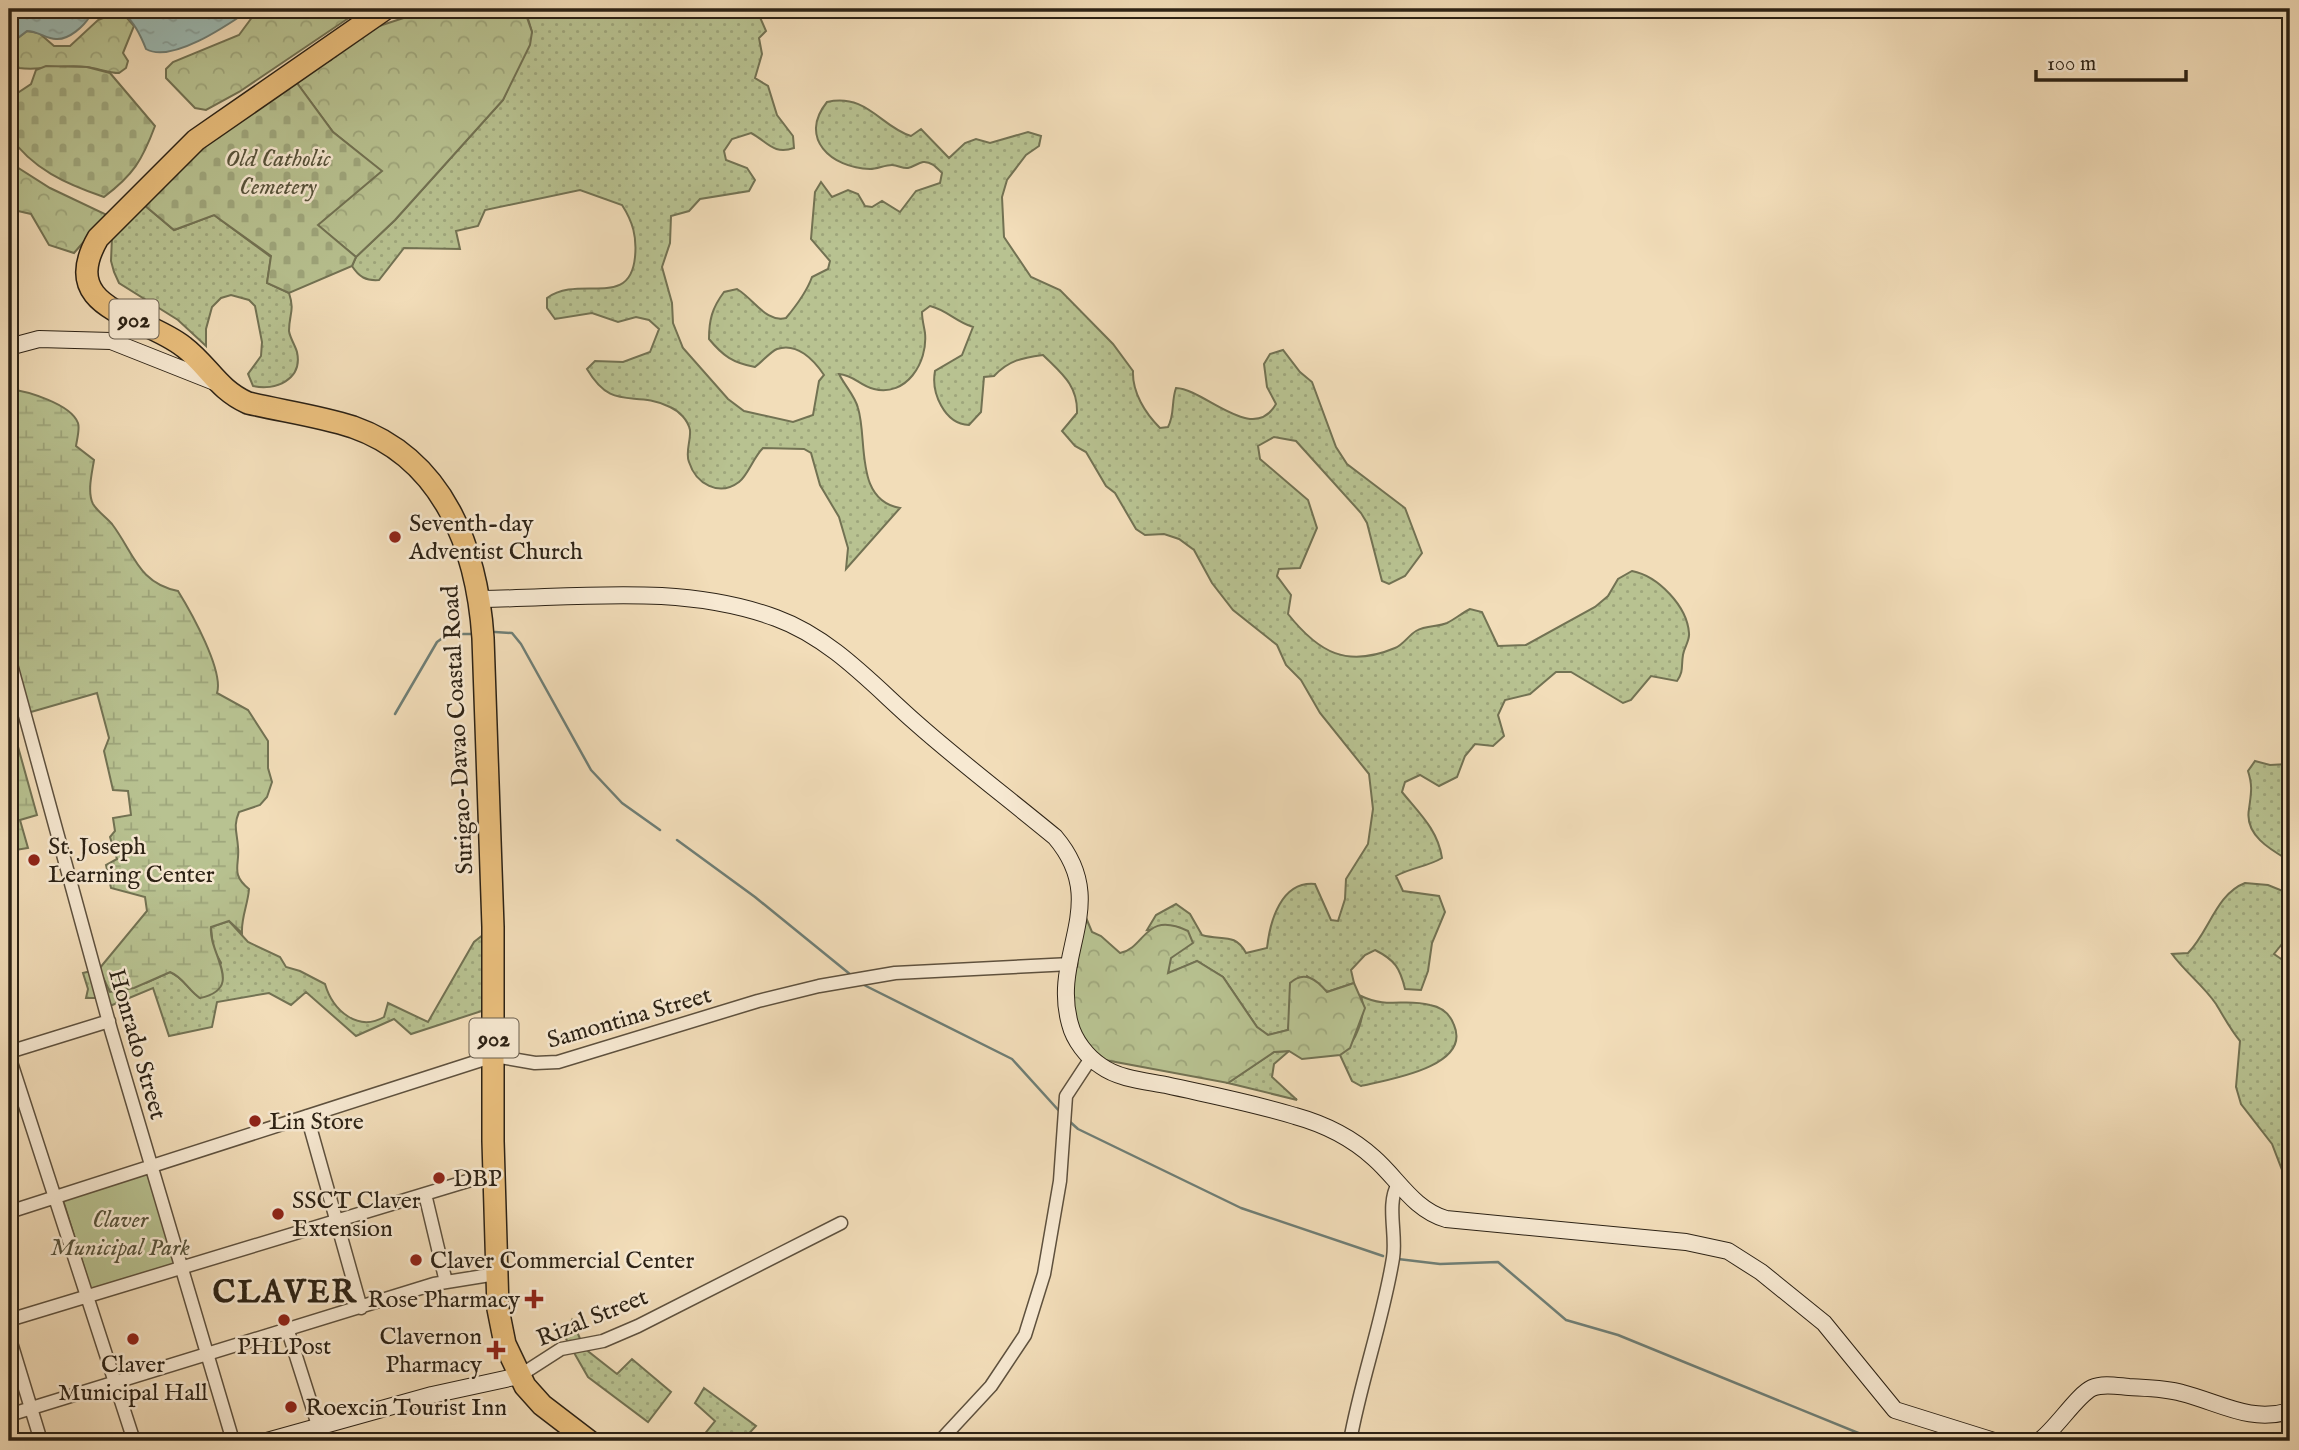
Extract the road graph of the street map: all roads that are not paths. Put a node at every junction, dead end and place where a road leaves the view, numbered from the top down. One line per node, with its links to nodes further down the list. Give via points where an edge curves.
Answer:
1 (386, 9): 3 (highway, Surigao-Davao Coastal Road / 902, via 196,141 99,238 88,255 87,277 96,298 184,347)
2 (9, 346): 3 (street, via 39,339 111,341)
3 (217, 383): 4 (highway, Surigao-Davao Coastal Road / 902, via 248,403 352,427 408,458 442,495 455,518)
4 (481, 599): 6 (street, via 642,594 737,607 800,628 862,673 1065,849 1082,891); 9 (highway, Surigao-Davao Coastal Road / 902)
5 (9, 657): 7 (street, Honrado Street)
6 (1071, 964): 9 (street, Samontina Street, via 895,973 758,1001 558,1062); 10 (street, via 1067,988 1070,1024)
7 (109, 1021): 8 (street); 12 (street, Honrado Street)
8 (9, 1054): 16 (street)
9 (495, 1056): 11 (street, Samontina Street); 13 (highway, Surigao-Davao Coastal Road / 902)
10 (1091, 1058): 14 (street, via 1128,1077 1260,1105 1335,1130 1374,1158); 40 (street, via 1066,1096 1060,1181 1044,1274 1025,1335 991,1386)
11 (307, 1116): 12 (street, Samontina Street); 18 (street)
12 (152, 1166): 16 (street, Samontina Street); 20 (street, Honrado Street)
13 (494, 1172): 15 (street); 21 (highway, Surigao-Davao Coastal Road / 902)
14 (1398, 1184): 41 (street, via 1392,1196 1392,1267); 42 (street, via 1420,1206 1446,1219 1686,1242 1728,1251 1824,1323 1895,1410)
15 (425, 1194): 18 (street); 22 (street)
16 (56, 1197): 17 (street, Samontina Street); 23 (street)
17 (9, 1212)
18 (336, 1221): 20 (street); 24 (street)
19 (841, 1223): 29 (street, Rizal Street, via 638,1326 603,1341 561,1349)
20 (182, 1269): 23 (street); 28 (street, Honrado Street)
21 (496, 1274): 22 (street); 29 (highway, Surigao-Davao Coastal Road / 902, via 502,1330)
22 (446, 1282): 24 (street)
23 (90, 1298): 25 (street); 30 (street)
24 (361, 1308): 26 (street)
25 (9, 1320)
26 (288, 1331): 28 (street); 34 (street)
27 (9, 1336): 31 (street)
28 (208, 1356): 30 (street); 37 (street, Honrado Street)
29 (519, 1376): 34 (street, Rizal Street, via 457,1389); 39 (highway, Surigao-Davao Coastal Road / 902, via 536,1399)
30 (116, 1384): 31 (street); 36 (street)
31 (32, 1408): 33 (street); 35 (street)
32 (2290, 1411): 43 (street, via 2255,1416 2180,1392 2106,1385 2082,1395)
33 (9, 1415)
34 (321, 1434): 38 (street, Rizal Street)
35 (41, 1441)
36 (134, 1441)
37 (233, 1441)
38 (267, 1441)
39 (589, 1441)
40 (940, 1441)
41 (1350, 1441)
42 (1994, 1441)
43 (2039, 1441)

